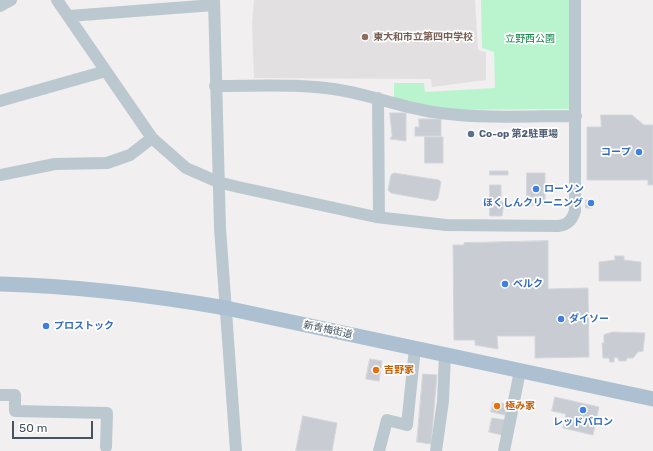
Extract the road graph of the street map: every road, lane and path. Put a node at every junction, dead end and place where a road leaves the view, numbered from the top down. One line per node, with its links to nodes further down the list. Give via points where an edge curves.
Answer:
1 (11, 0): 5 (street)
2 (57, 0): 6 (street)
3 (575, 0): 11 (street)
4 (214, 2): 6 (street); 8 (street)
5 (0, 6)
6 (69, 16): 7 (street)
7 (106, 71): 9 (street); 12 (street)
8 (216, 86): 10 (street, via 301,85); 14 (street)
9 (1, 97)
10 (378, 98): 11 (street, via 410,108 446,114); 15 (street)
11 (576, 116): 15 (street, via 575,211 573,218 563,226 471,226)
12 (152, 138): 13 (street, via 130,155 108,163 55,164); 14 (street, via 186,168)
13 (0, 175)
14 (218, 182): 15 (street); 17 (street)
15 (379, 217)
16 (0, 284): 17 (main road, 新青梅街道, via 88,288)
17 (226, 308): 18 (main road, 新青梅街道); 24 (street)
18 (415, 348): 19 (main road, 新青梅街道); 25 (street, via 407,424 387,420)
19 (445, 355): 20 (main road, 新青梅街道); 26 (street, via 443,401)
20 (520, 371): 22 (main road, 新青梅街道); 27 (street)
21 (0, 395): 23 (street, via 15,395 15,411 107,413)
22 (653, 399)
23 (106, 447)
24 (236, 451)
25 (379, 451)
26 (436, 451)
27 (504, 451)

